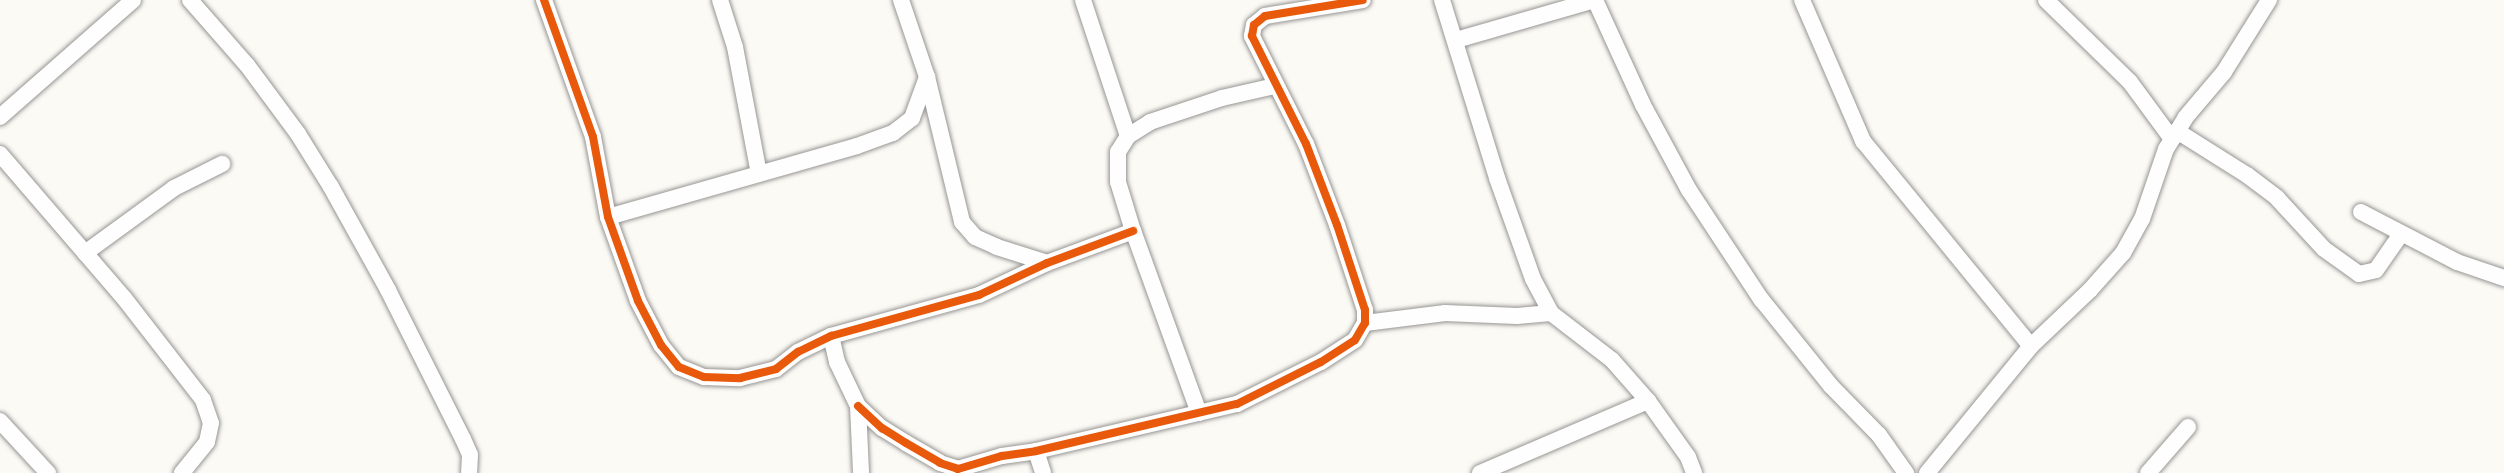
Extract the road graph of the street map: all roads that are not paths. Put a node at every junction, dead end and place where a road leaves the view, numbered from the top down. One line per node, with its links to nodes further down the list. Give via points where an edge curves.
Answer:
1 (133, 0): 16 (street)
2 (190, 0): 39 (street, via 247,65 331,187 463,439 470,455)
3 (544, 0): 23 (street, via 593,137)
4 (720, 0): 21 (street, via 735,47)
5 (901, 0): 14 (street)
6 (1083, 0): 18 (street)
7 (1363, 0): 15 (street, via 1265,16 1254,25 1252,36)
8 (1442, 0): 13 (street)
9 (1595, 0): 13 (street); 47 (street, via 1643,105 1695,200 1761,299 1831,386 1879,435)
10 (1802, 0): 32 (street, via 1863,141)
11 (2046, 0): 17 (street, via 2130,82)
12 (2269, 0): 17 (street, via 2224,72)
13 (1455, 40): 29 (street, via 1497,178 1533,279)
14 (927, 77): 21 (street, via 912,117 893,133); 27 (street, via 962,222 975,237)
15 (1275, 86): 18 (street, via 1221,98 1150,122); 30 (street, via 1306,144 1333,215 1365,310)
16 (0, 117)
17 (2175, 135): 25 (street, via 2247,175 2277,198 2324,249 2360,274 2376,270); 32 (street, via 2166,149 2142,219 2123,253)
18 (1128, 136): 24 (street, via 1118,152 1118,182)
19 (0, 154): 26 (street)
20 (222, 164): 26 (street, via 174,188)
21 (759, 174): 23 (street)
22 (2361, 212): 25 (street)
23 (608, 217): 31 (street, via 638,301 661,345 679,367 704,377 740,378 776,369 798,352)
24 (1133, 231): 27 (street); 35 (street)
25 (2401, 234): 28 (street, via 2457,262)
26 (85, 253): 42 (street, via 203,400 211,423 207,442)
27 (1047, 263): 31 (street, via 979,295)
28 (2504, 278)
29 (1551, 313): 30 (street, via 1445,313); 33 (street, via 1612,360)
30 (1365, 323): 35 (street, via 1355,340 1321,362 1237,404)
31 (831, 336): 34 (street, via 837,362)
32 (2031, 346): 48 (street)
33 (1648, 401): 45 (street); 46 (street, via 1688,457)
34 (858, 406): 40 (street, via 882,428); 43 (street)
35 (1199, 413): 38 (street)
36 (0, 421): 41 (street)
37 (2188, 427): 49 (street)
38 (1036, 451): 40 (street, via 1002,456); 44 (street)
39 (467, 470)
40 (957, 471)
41 (48, 473)
42 (182, 473)
43 (861, 473)
44 (1043, 473)
45 (1480, 473)
46 (1694, 473)
47 (1906, 473)
48 (1927, 473)
49 (2148, 473)

